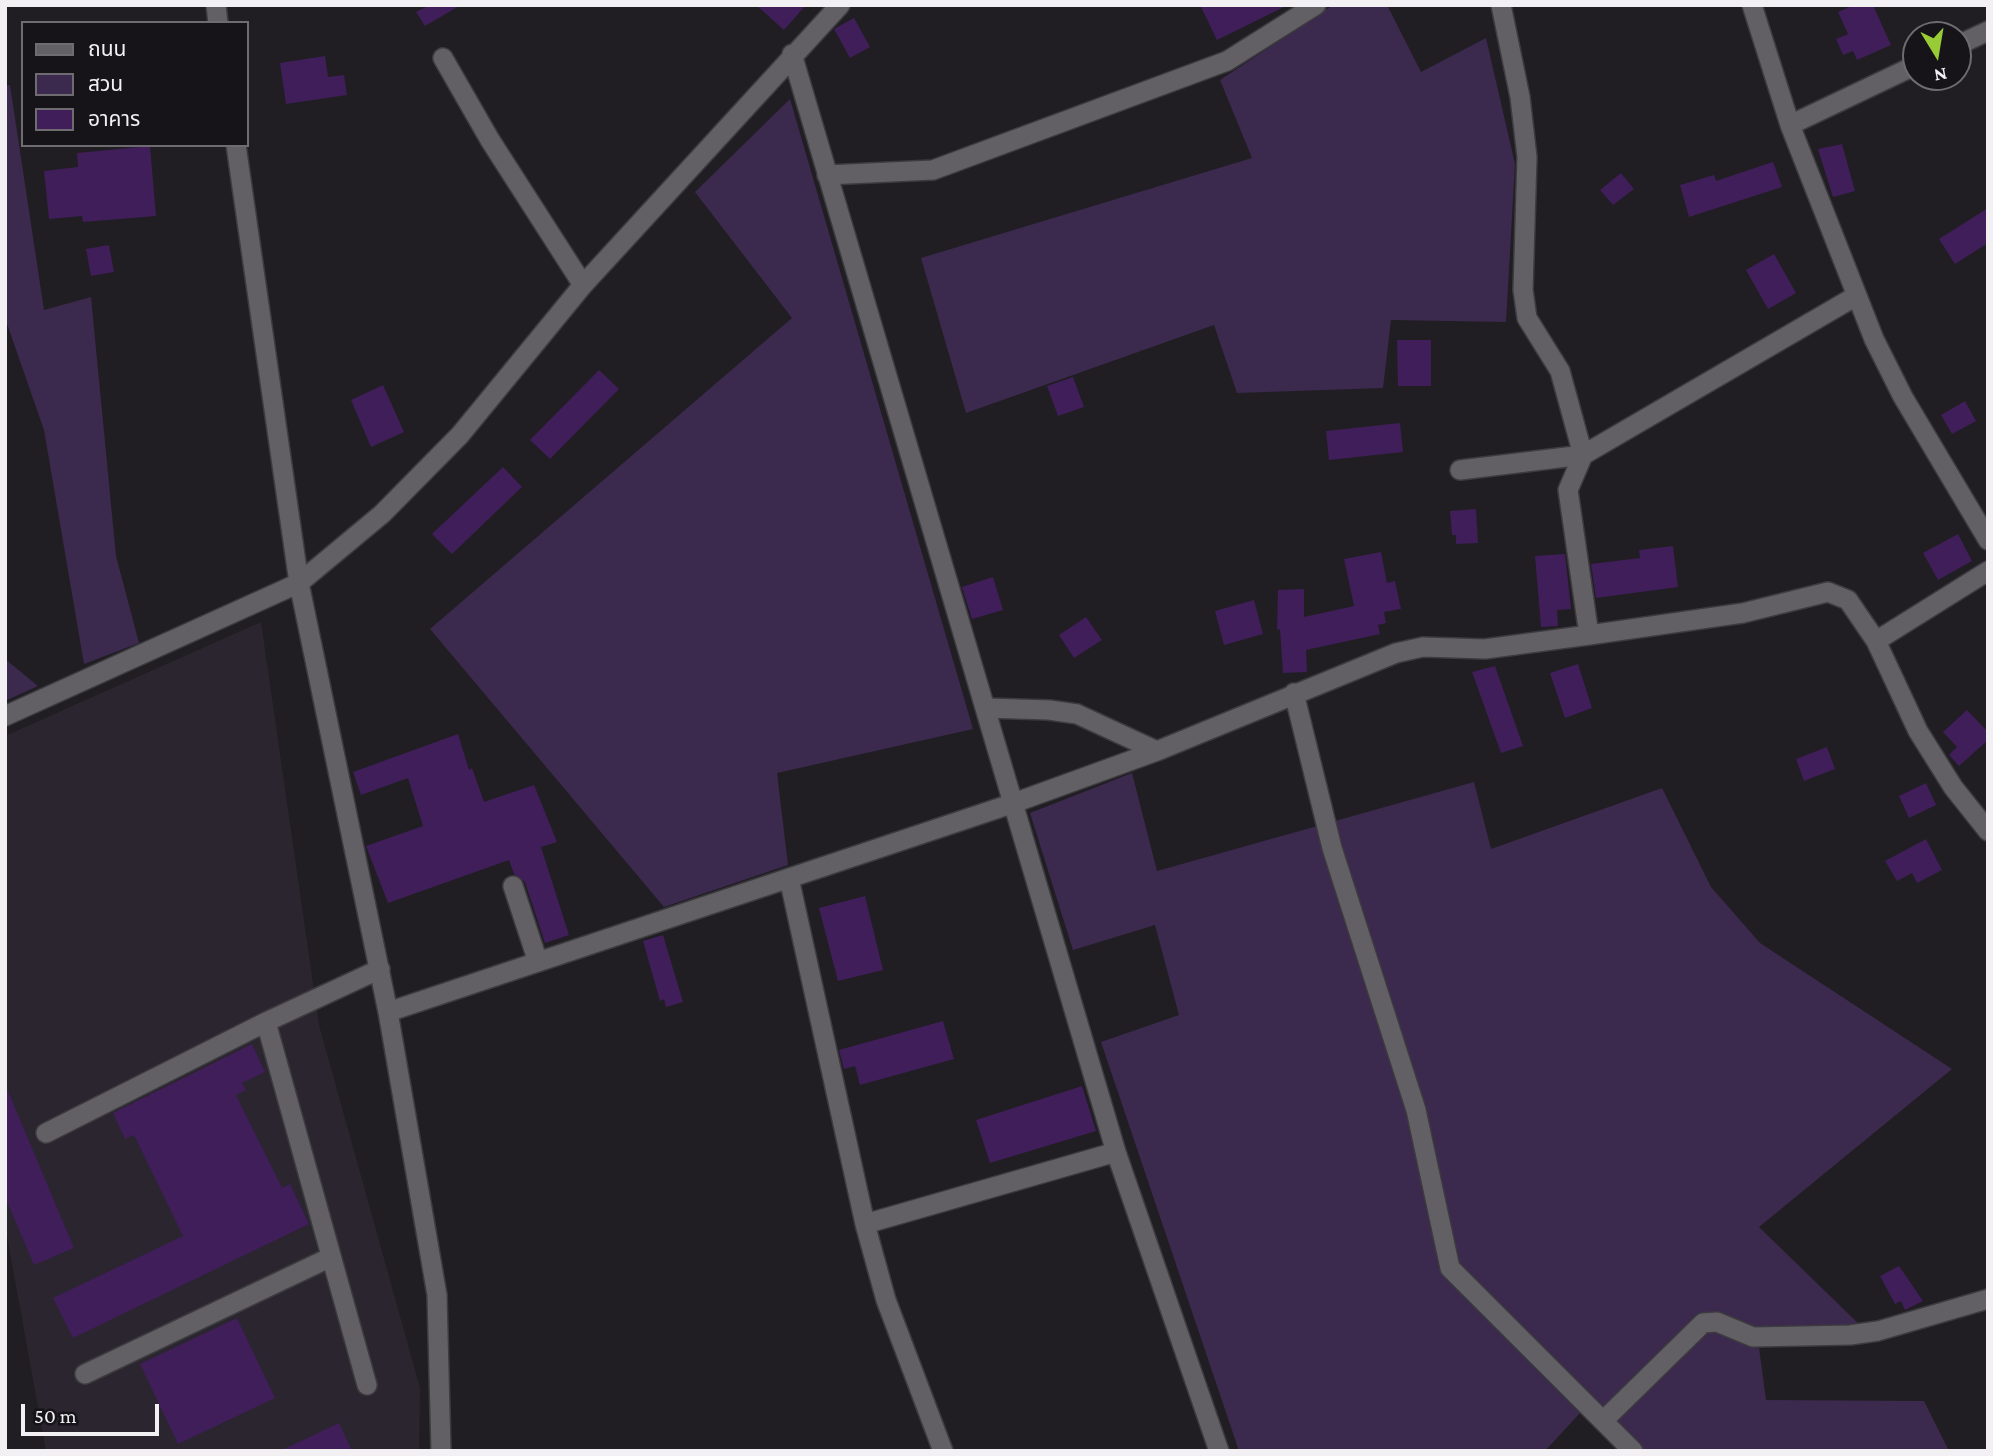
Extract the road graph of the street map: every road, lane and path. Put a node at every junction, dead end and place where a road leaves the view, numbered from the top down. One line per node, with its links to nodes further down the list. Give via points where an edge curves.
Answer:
1 (818, 5): 6 (street)
2 (840, 5): 6 (street)
3 (1316, 5): 14 (street, via 1227,61 933,170)
4 (1501, 5): 17 (street, via 1527,157 1523,289 1527,318 1560,371)
5 (1752, 5): 12 (street)
6 (821, 26): 9 (street)
7 (1988, 31): 8 (street)
8 (1972, 38)
9 (792, 54): 14 (street); 15 (street)
10 (443, 58): 15 (street)
11 (1902, 72): 12 (street)
12 (1790, 125): 16 (street)
13 (236, 147): 21 (street)
14 (827, 174): 25 (street)
15 (583, 285): 21 (street, via 460,435 382,514)
16 (1856, 296): 17 (street); 19 (street, via 1903,397)
17 (1584, 455): 18 (street); 22 (street, via 1568,490)
18 (1460, 470)
19 (1988, 540)
20 (1988, 571): 23 (street)
21 (299, 583): 26 (street); 33 (street)
22 (1589, 635): 23 (street, via 1742,613 1828,592 1848,600); 24 (street, via 1485,649 1423,648 1396,653)
23 (1876, 641): 29 (street, via 1918,731 1952,787)
24 (1294, 693): 27 (street); 43 (street, via 1332,848 1416,1110 1450,1268)
25 (985, 708): 27 (street, via 1077,715); 28 (street)
26 (5, 716)
27 (1157, 751): 28 (street)
28 (1011, 804): 30 (street); 37 (street)
29 (1988, 831)
30 (789, 878): 32 (street); 38 (street)
31 (513, 886): 32 (street)
32 (538, 962): 34 (street)
33 (380, 969): 34 (street); 35 (street)
34 (388, 1012): 44 (street, via 437,1295)
35 (266, 1022): 36 (street); 39 (street)
36 (46, 1133)
37 (1116, 1152): 38 (street); 46 (street)
38 (865, 1224): 45 (street, via 886,1300)
39 (331, 1257): 41 (street); 42 (street)
40 (1988, 1299): 43 (street, via 1850,1335 1753,1337 1717,1322 1703,1324)
41 (85, 1374)
42 (367, 1384)
43 (1602, 1421): 47 (street)
44 (441, 1451)
45 (943, 1451)
46 (1219, 1451)
47 (1633, 1451)

